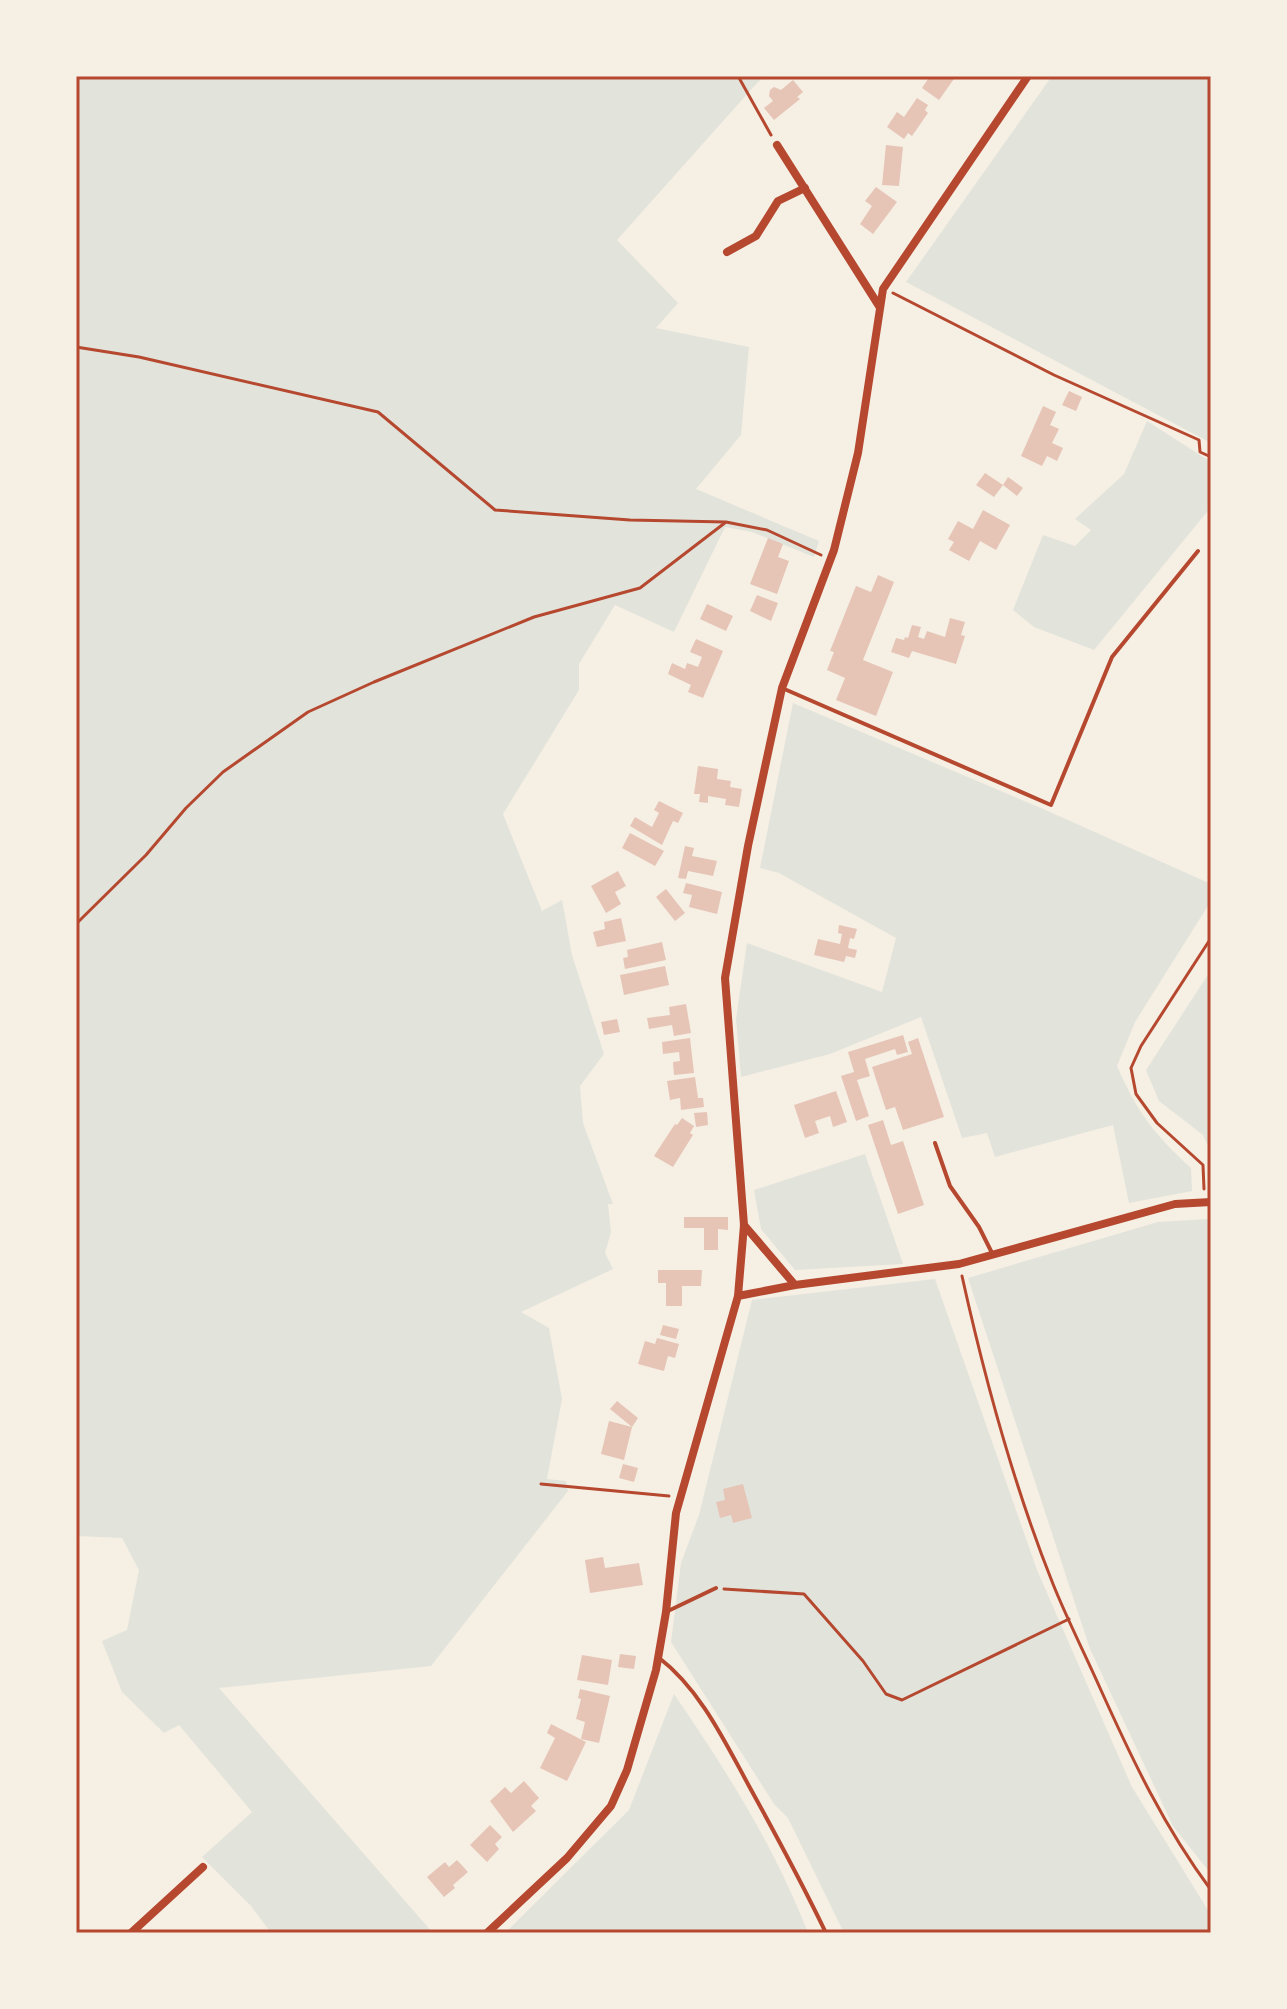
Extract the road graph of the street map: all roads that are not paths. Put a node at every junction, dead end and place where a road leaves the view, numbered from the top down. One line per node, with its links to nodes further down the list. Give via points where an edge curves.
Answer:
1 (1028, 76): 5 (street, via 883,289)
2 (777, 145): 3 (street)
3 (805, 188): 4 (street, via 778,201 756,236); 5 (street)
4 (727, 252)
5 (879, 306): 7 (street, via 858,453 830,562)
6 (1198, 551): 7 (lane, via 1112,657 1051,805)
7 (782, 688): 10 (street, via 725,978)
8 (935, 1143): 11 (lane, via 950,1186)
9 (1208, 1202): 11 (street, via 1175,1204)
10 (744, 1225): 12 (street); 13 (street)
11 (993, 1255): 12 (street)
12 (795, 1285): 13 (street)
13 (738, 1296): 15 (street, via 676,1513)
14 (716, 1588): 15 (lane)
15 (666, 1612): 16 (street)
16 (658, 1657): 19 (street, via 627,1770 611,1806 567,1858); 20 (lane, via 677,1671 711,1719)
17 (203, 1867): 18 (street)
18 (131, 1933)
19 (487, 1933)
20 (826, 1933)

